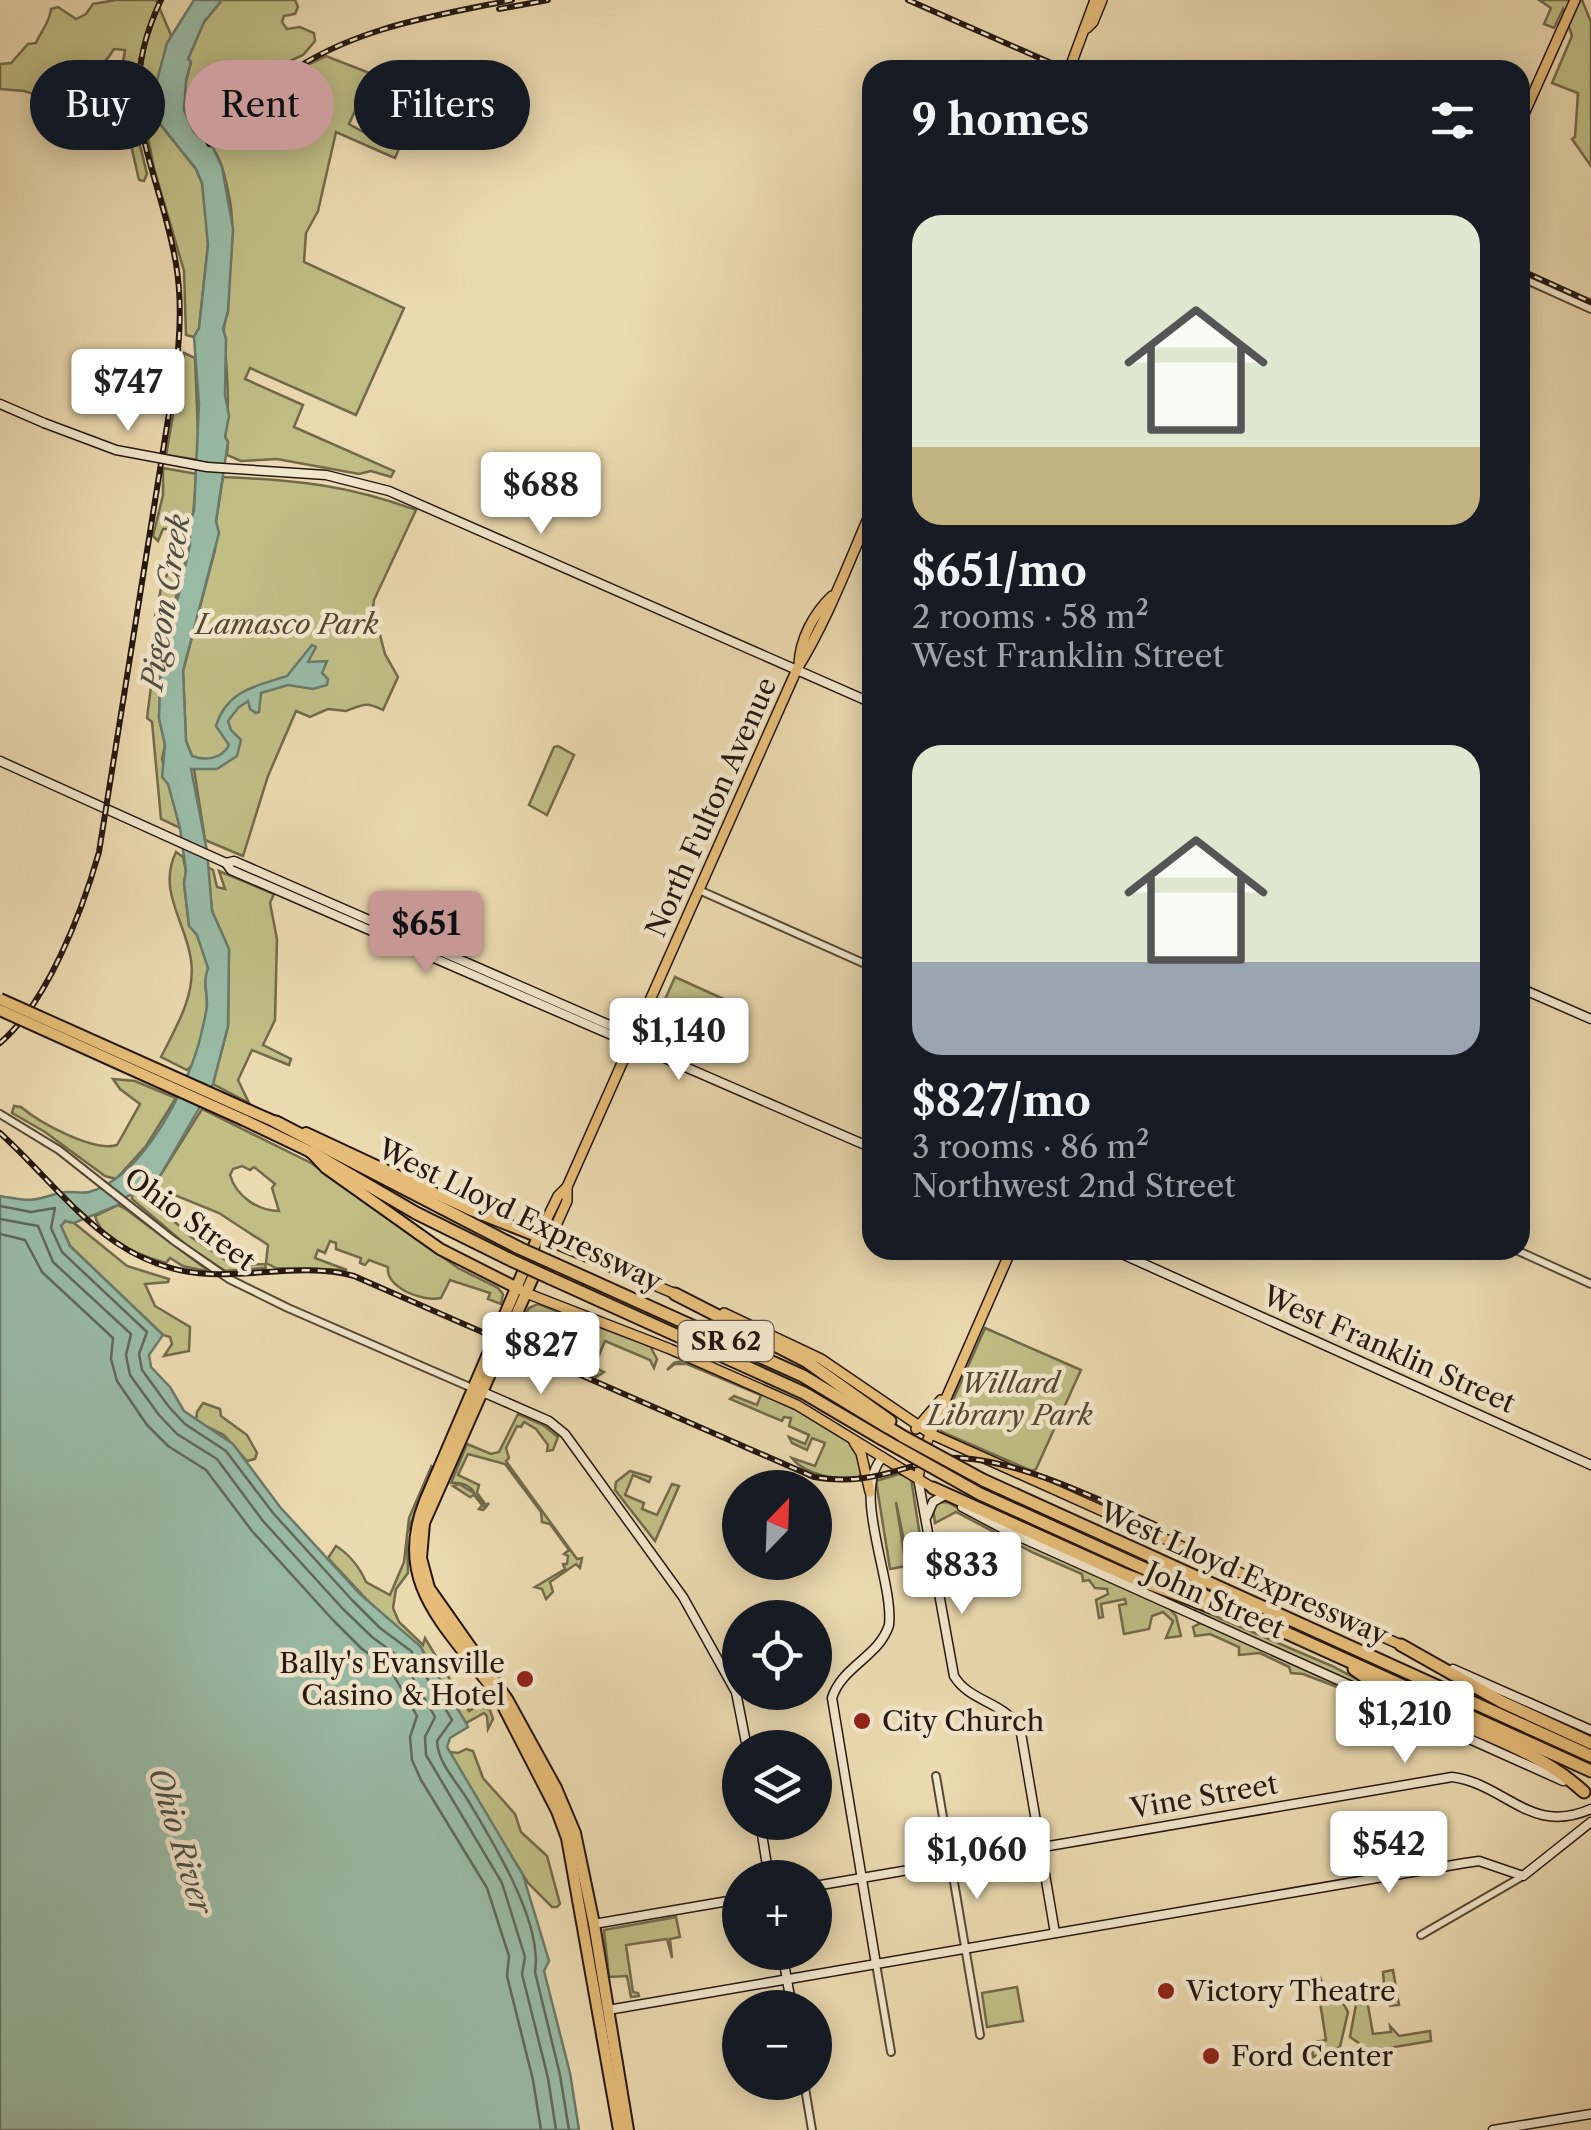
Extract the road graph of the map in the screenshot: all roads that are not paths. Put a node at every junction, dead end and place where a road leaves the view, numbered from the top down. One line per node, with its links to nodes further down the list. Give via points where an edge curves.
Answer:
1 (1094, 0): 4 (main road)
2 (1102, 0): 4 (main road)
3 (1575, 0): 6 (main road)
4 (1085, 30): 5 (main road)
5 (1073, 60)
6 (1530, 100)
7 (1530, 282): 8 (street)
8 (1591, 309)
9 (0, 404): 11 (main road, bridge, via 116,450 207,467 326,476 390,491)
10 (862, 531): 11 (main road, North Fulton Avenue, via 831,609)
11 (798, 667): 12 (main road); 14 (main road, North Fulton Avenue)
12 (862, 698)
13 (0, 762): 20 (main road, via 564,1005)
14 (699, 890): 15 (street); 20 (main road, North Fulton Avenue)
15 (862, 963)
16 (1530, 992): 19 (main road)
17 (0, 998): 22 (highway, West Lloyd Expressway / SR 62, bridge)
18 (0, 1010): 22 (highway, West Lloyd Expressway / SR 62, bridge)
19 (1591, 1019)
20 (632, 1042): 24 (main road); 26 (main road, North Fulton Avenue)
21 (0, 1114): 34 (street, Ohio Street, via 252,1291)
22 (246, 1115): 23 (highway, West Lloyd Expressway / SR 62); 25 (highway, West Lloyd Expressway / SR 62)
23 (276, 1122): 26 (highway); 36 (highway, West Lloyd Expressway / SR 62, bridge, via 519,1248 803,1376)
24 (862, 1144)
25 (310, 1152): 31 (highway, via 413,1231); 36 (highway, West Lloyd Expressway / SR 62, bridge, via 513,1261)
26 (544, 1239): 31 (highway); 32 (main road)
27 (1530, 1256): 30 (street)
28 (1007, 1260): 33 (main road)
29 (1135, 1260): 41 (main road, West Franklin Street)
30 (1591, 1284)
31 (521, 1290): 34 (highway); 38 (main road, via 762,1388)
32 (675, 1294): 35 (main road, via 820,1359); 39 (highway, via 806,1361 882,1414)
33 (957, 1371): 35 (main road); 37 (main road)
34 (478, 1390): 47 (highway); 53 (main road, via 565,1434 689,1608 736,1692)
35 (918, 1428): 37 (main road); 40 (main road)
36 (885, 1433): 39 (highway, West Lloyd Expressway / SR 62); 43 (highway, West Lloyd Expressway / SR 62, bridge)
37 (930, 1434): 42 (main road); 50 (main road)
38 (849, 1435): 40 (main road); 44 (main road)
39 (902, 1436): 43 (highway, West Lloyd Expressway / SR 62, bridge)
40 (883, 1457): 42 (main road); 44 (main road)
41 (1591, 1465)
42 (918, 1478): 45 (main road); 46 (main road)
43 (982, 1487): 48 (highway, West Lloyd Expressway / SR 62)
44 (870, 1492): 65 (main road, via 889,1622 880,1643 840,1679 832,1698)
45 (938, 1492): 46 (main road); 48 (highway); 59 (main road, John Street, via 1011,1533)
46 (926, 1521): 62 (main road, via 954,1676 970,1694 1006,1712 1021,1733)
47 (418, 1534): 68 (highway, via 432,1594 507,1699 561,1798 580,1850); 79 (highway, via 414,1564 425,1596 504,1708 564,1827)
48 (1185, 1587): 49 (highway); 49 (highway, West Lloyd Expressway / SR 62)
49 (1201, 1593): 51 (highway, West Lloyd Expressway / SR 62); 52 (highway, West Lloyd Expressway / SR 62)
50 (1402, 1645): 54 (main road); 55 (highway)
51 (1339, 1657): 52 (highway, West Lloyd Expressway / SR 62); 59 (highway, via 1374,1683 1568,1778)
52 (1443, 1696): 56 (highway, SR 62); 57 (highway, SR 62)
53 (743, 1730)
54 (1591, 1730)
55 (1591, 1743)
56 (1591, 1756)
57 (1591, 1771)
58 (936, 1776): 63 (street)
59 (1587, 1796)
60 (1591, 1809): 62 (main road, Vine Street, via 1539,1816 1485,1786 1452,1777)
61 (1591, 1822): 64 (main road)
62 (1040, 1847): 63 (main road, Vine Street); 69 (main road)
63 (951, 1862): 65 (main road, Vine Street); 71 (street)
64 (1523, 1876): 69 (main road, via 1475,1862); 70 (street)
65 (861, 1877): 66 (main road, Vine Street); 72 (main road)
66 (832, 1883)
67 (722, 1902): 68 (main road)
68 (594, 1924): 76 (highway)
69 (1055, 1934): 71 (main road)
70 (1421, 1935)
71 (966, 1949): 72 (main road); 77 (street)
72 (876, 1964): 74 (main road); 78 (street)
73 (785, 1970): 74 (main road)
74 (787, 1979): 75 (main road); 76 (main road)
75 (789, 1990)
76 (608, 2010): 79 (highway)
77 (980, 2035)
78 (892, 2052)
79 (618, 2098): 82 (highway); 83 (highway)
80 (807, 2100): 84 (street)
81 (1591, 2114): 85 (main road)
82 (619, 2130)
83 (628, 2130)
84 (812, 2130)
85 (1494, 2130)

